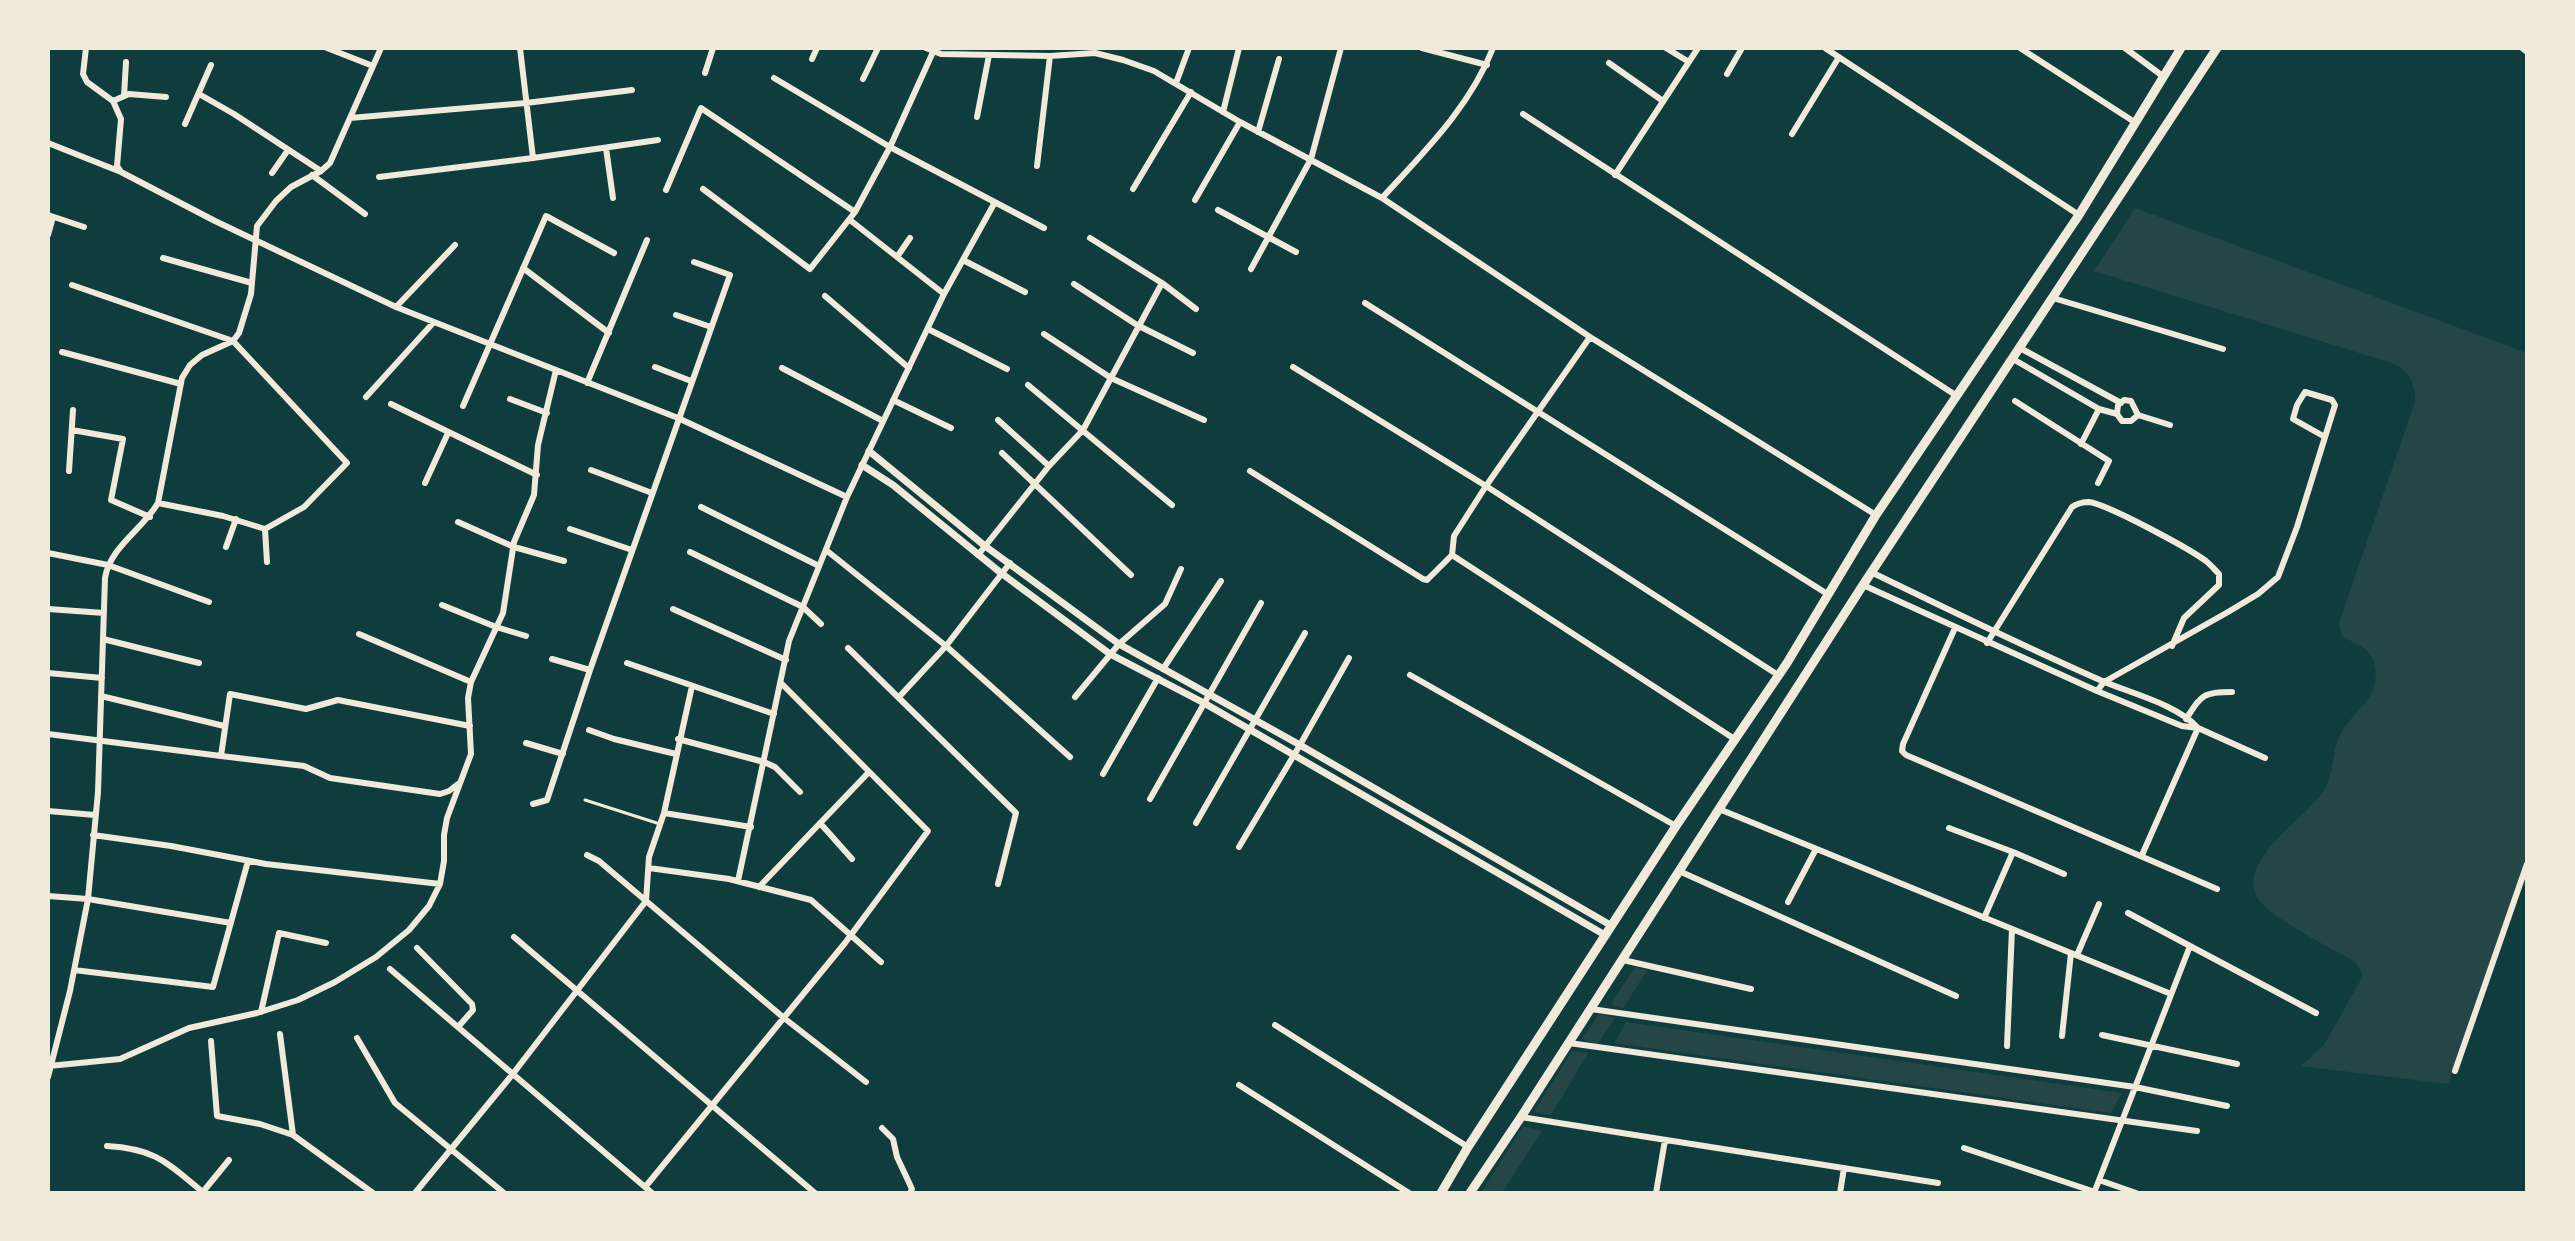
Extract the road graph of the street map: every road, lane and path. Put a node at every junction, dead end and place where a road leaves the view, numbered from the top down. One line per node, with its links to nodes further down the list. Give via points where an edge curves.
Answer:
1 (86, 48): 48 (street, via 87,82)
2 (327, 48): 36 (street)
3 (381, 48): 36 (street)
4 (520, 48): 50 (street)
5 (713, 48): 37 (street)
6 (817, 48): 29 (street)
7 (878, 48): 41 (street)
8 (926, 48): 24 (street)
9 (1189, 48): 42 (street)
10 (1239, 48): 51 (street)
11 (1341, 48): 66 (street)
12 (1422, 48): 35 (street)
13 (1493, 48): 35 (street)
14 (1666, 48): 32 (street)
15 (1698, 48): 32 (street)
16 (1742, 48): 38 (street)
17 (1825, 48): 26 (street)
18 (2020, 48): 56 (street)
19 (2125, 48): 39 (street)
20 (2181, 48): 39 (main road)
21 (2217, 48): 111 (main road)
22 (2522, 48): 25 (street)
23 (1095, 51): 28 (street); 42 (street)
24 (933, 52): 27 (street); 62 (street)
25 (2527, 52)
26 (1837, 53): 59 (street); 84 (street)
27 (989, 55): 28 (street); 53 (street)
28 (1050, 56): 67 (street)
29 (812, 59)
30 (1279, 59): 58 (street)
31 (126, 62): 46 (street)
32 (1689, 62): 49 (street)
33 (1609, 63): 49 (street)
34 (211, 65): 45 (street)
35 (1487, 65): 78 (street, via 1463,106)
36 (373, 66): 54 (street)
37 (705, 73)
38 (1727, 74)
39 (2164, 77): 56 (main road)
40 (774, 78): 62 (street)
41 (863, 79)
42 (1176, 83): 44 (street)
43 (632, 90): 50 (street)
44 (1191, 92): 51 (street); 75 (street)
45 (199, 94): 57 (street); 64 (street)
46 (124, 96): 47 (street); 48 (street)
47 (166, 97)
48 (113, 101): 69 (street, via 121,119)
49 (1663, 101): 72 (street)
50 (526, 103): 54 (street); 65 (street)
51 (1223, 112): 55 (street)
52 (1523, 114): 72 (street)
53 (977, 117)
54 (350, 118): 68 (street, via 330,163)
55 (1240, 122): 58 (street); 79 (street)
56 (2136, 123): 84 (main road)
57 (185, 124)
58 (1258, 132): 66 (street)
59 (1792, 134)
60 (658, 140): 63 (street)
61 (48, 143): 69 (street)
62 (890, 147): 80 (street); 82 (street)
63 (606, 148): 65 (street); 77 (street)
64 (288, 150): 68 (street); 70 (street)
65 (533, 158): 73 (street)
66 (1311, 159): 78 (street); 92 (street)
67 (1037, 166)
68 (321, 171): 71 (street)
69 (121, 172): 93 (street)
70 (272, 173)
71 (312, 175): 83 (street); 93 (street, via 276,201 257,226)
72 (1615, 175): 141 (street)
73 (379, 177)
74 (703, 189): 86 (street, via 810,269)
75 (1133, 189)
76 (666, 190): 82 (street, via 701,108)
77 (613, 198)
78 (1382, 198): 122 (street)
79 (1195, 200)
80 (995, 202): 88 (street); 100 (street)
81 (1218, 210): 92 (street)
82 (855, 212): 86 (street)
83 (365, 214)
84 (2079, 215): 141 (main road)
85 (51, 216): 87 (street); 89 (street)
86 (850, 220): 98 (street)
87 (84, 227)
88 (1044, 228)
89 (48, 235)
90 (910, 238): 98 (street)
91 (1090, 238): 105 (street)
92 (1268, 238): 96 (street); 103 (street)
93 (255, 240): 104 (street); 113 (street)
94 (647, 240): 120 (street)
95 (455, 245): 113 (street)
96 (1296, 252)
97 (614, 253): 102 (street, via 546,216)
98 (897, 257): 109 (street)
99 (163, 258): 104 (street)
100 (963, 260): 108 (street); 109 (street)
101 (694, 262): 118 (street, via 730,275)
102 (523, 268): 120 (street); 124 (street)
103 (1251, 269)
104 (252, 283): 123 (street, via 247,315)
105 (1162, 283): 114 (street); 117 (street)
106 (1074, 284): 117 (street)
107 (72, 285): 123 (street)
108 (1025, 292)
109 (944, 294): 119 (street)
110 (825, 296): 133 (street)
111 (2053, 298): 125 (main road); 126 (street)
112 (1365, 303): 151 (street)
113 (396, 307): 116 (street)
114 (1196, 309)
115 (676, 315): 118 (street)
116 (433, 323): 124 (street); 142 (street)
117 (1137, 325): 128 (street); 136 (street)
118 (711, 327): 137 (street)
119 (928, 329): 133 (street); 134 (street)
120 (609, 333): 138 (street)
121 (1044, 334): 136 (street)
122 (1590, 337): 151 (street); 183 (street)
123 (233, 341): 139 (street, via 202,355); 187 (street, via 347,463 304,507)
124 (490, 345): 135 (street); 148 (street)
125 (2020, 348): 129 (main road); 146 (street)
126 (2223, 349)
127 (62, 352): 139 (street)
128 (1193, 353)
129 (2013, 359): 149 (street); 204 (main road)
130 (655, 367): 137 (street)
131 (1293, 367): 177 (street)
132 (782, 368): 158 (street)
133 (909, 368): 144 (street)
134 (1007, 369)
135 (556, 370): 138 (street); 152 (street)
136 (1111, 378): 157 (street); 162 (street)
137 (691, 381): 155 (street)
138 (587, 383): 155 (street)
139 (181, 384): 180 (street)
140 (1028, 385): 162 (street)
141 (1957, 396): 183 (main road)
142 (366, 397)
143 (510, 399): 152 (street)
144 (893, 400): 158 (street); 160 (street)
145 (2015, 401): 165 (street)
146 (2121, 403): 153 (street); 154 (street, via 2131,401)
147 (391, 404): 163 (street)
148 (463, 406)
149 (2099, 409): 153 (street); 165 (street)
150 (73, 410): 161 (street)
151 (1539, 411): 177 (street); 209 (street)
152 (547, 413): 173 (street)
153 (2117, 414): 154 (street, via 2122,421)
154 (2138, 415): 159 (street)
155 (678, 418): 178 (street); 179 (street)
156 (998, 420): 169 (street)
157 (1204, 420)
158 (883, 421): 166 (street)
159 (2170, 425)
160 (951, 428)
161 (72, 430): 171 (street); 184 (street, via 123,439 111,500)
162 (1083, 430): 169 (street); 181 (street)
163 (448, 433): 173 (street); 174 (street)
164 (2325, 437): 164 (street, via 2293,419 2305,392 2334,402); 228 (street, via 2278,577)
165 (2081, 444): 175 (street, via 2109,461)
166 (869, 451): 168 (street); 189 (street)
167 (1002, 453): 176 (street)
168 (862, 465): 179 (street); 196 (street)
169 (1049, 466): 176 (street)
170 (591, 470): 178 (street)
171 (69, 471)
172 (1250, 471): 197 (street, via 1423,579)
173 (537, 475): 191 (street)
174 (425, 483)
175 (2098, 483)
176 (1034, 485): 189 (street); 206 (street)
177 (1486, 486): 197 (street, via 1454,536); 240 (street)
178 (652, 493): 192 (street)
179 (847, 497): 193 (street)
180 (158, 503): 184 (street); 185 (street)
181 (1172, 505)
182 (701, 507): 202 (street)
183 (1876, 515): 209 (main road)
184 (150, 517): 201 (street)
185 (236, 519): 187 (street); 190 (street)
186 (458, 522): 191 (street)
187 (265, 529): 199 (street)
188 (570, 529): 192 (street)
189 (985, 546): 196 (street); 200 (street)
190 (226, 547)
191 (514, 547): 198 (street); 218 (street)
192 (632, 550): 237 (street)
193 (826, 550): 202 (street); 227 (street)
194 (690, 552): 213 (street)
195 (48, 553): 201 (street)
196 (978, 555): 205 (street)
197 (1452, 555): 265 (street)
198 (564, 561)
199 (267, 562)
200 (1010, 563): 205 (street); 226 (street)
201 (108, 565): 210 (street); 216 (street)
202 (819, 566): 213 (street)
203 (1181, 569): 226 (street, via 1165,604)
204 (1871, 572): 208 (main road); 220 (street)
205 (1001, 573): 227 (street); 230 (street)
206 (1131, 575)
207 (1221, 581): 236 (street)
208 (1863, 585): 219 (street); 285 (main road)
209 (1829, 595): 240 (main road)
210 (209, 602)
211 (1261, 603): 249 (street)
212 (442, 605): 218 (street)
213 (803, 607): 217 (street); 233 (street)
214 (48, 609): 216 (street)
215 (673, 609): 233 (street)
216 (104, 613): 224 (street)
217 (821, 624)
218 (496, 627): 223 (street); 243 (street)
219 (1955, 628): 225 (street); 300 (street, via 1902,751)
220 (1994, 632): 225 (street); 228 (street, via 2072,507 2093,503 2206,561 2219,574 2219,585 2180,623); 244 (street)
221 (1305, 633): 256 (street)
222 (359, 634): 243 (street)
223 (526, 636)
224 (103, 639): 234 (street); 241 (street)
225 (1987, 643): 247 (street)
226 (1119, 644): 230 (street); 236 (street)
227 (946, 646): 251 (street); 273 (street)
228 (2172, 646): 244 (street)
229 (848, 648): 251 (street)
230 (1110, 654): 242 (street); 252 (street)
231 (1349, 658): 268 (street)
232 (552, 659): 237 (street)
233 (786, 660): 245 (street)
234 (199, 663)
235 (627, 663): 246 (street)
236 (1163, 669): 249 (street)
237 (590, 670): 269 (street)
238 (48, 673): 241 (street)
239 (1410, 675): 292 (street)
240 (1778, 675): 265 (main road)
241 (102, 678): 250 (street)
242 (1158, 678): 253 (street); 277 (street)
243 (471, 682): 258 (street)
244 (2104, 682): 247 (street); 255 (street)
245 (781, 683): 254 (street); 276 (street)
246 (692, 686): 254 (street); 264 (street)
247 (2097, 691): 259 (street)
248 (2232, 692): 255 (street, via 2203,695)
249 (1209, 693): 253 (street); 256 (street)
250 (101, 696): 257 (street); 266 (street)
251 (899, 697): 309 (street, via 1016,813)
252 (1075, 697)
253 (1204, 703): 262 (street); 282 (street)
254 (774, 714): 275 (street)
255 (2188, 716): 259 (street); 260 (street)
256 (1256, 721): 262 (street); 268 (street)
257 (224, 726): 258 (street, via 230,694 306,709 338,700); 271 (street)
258 (470, 726): 279 (street, via 471,754)
259 (2182, 726): 260 (street)
260 (2198, 728): 274 (street); 300 (street)
261 (589, 730): 270 (street)
262 (1250, 730): 272 (street); 290 (street)
263 (48, 734): 266 (street)
264 (678, 739): 270 (street); 275 (street)
265 (1736, 740): 292 (main road)
266 (100, 741): 271 (street); 288 (street)
267 (526, 743): 269 (street)
268 (1300, 745): 272 (street); 278 (street)
269 (563, 754): 284 (street, via 547,800)
270 (676, 754): 287 (street)
271 (221, 756): 279 (street, via 304,766 330,778 440,794)
272 (1294, 756): 280 (street); 296 (street)
273 (1070, 757)
274 (2265, 758)
275 (764, 762): 281 (street); 293 (street)
276 (869, 772): 289 (street); 324 (street, via 928,831)
277 (1103, 774)
278 (1355, 776): 280 (street); 318 (street)
279 (461, 782): 308 (street, via 447,818)
280 (1349, 788): 321 (street)
281 (800, 792)
282 (1150, 799)
283 (585, 800): 291 (lane)
284 (533, 804)
285 (1719, 809): 297 (street); 305 (main road)
286 (48, 811): 288 (street)
287 (664, 813): 291 (street); 293 (street)
288 (95, 815): 295 (street)
289 (820, 823): 301 (street); 310 (street)
290 (1196, 823)
291 (660, 824): 304 (street)
292 (1676, 826): 322 (main road)
293 (751, 827): 307 (street)
294 (1949, 828): 298 (street)
295 (93, 835): 302 (street); 313 (street)
296 (1239, 847)
297 (1816, 849): 315 (street); 319 (street)
298 (2013, 852): 306 (street); 319 (street)
299 (587, 855): 314 (street)
300 (2142, 855): 311 (street)
301 (852, 859)
302 (248, 861): 308 (street); 320 (street)
303 (2527, 864): 356 (street)
304 (649, 868): 307 (street); 314 (street)
305 (1679, 871): 331 (main road); 338 (street)
306 (2064, 874)
307 (738, 881): 310 (street)
308 (440, 884): 340 (street, via 409,930 376,957 298,1000)
309 (998, 884)
310 (759, 887): 324 (street, via 811,900)
311 (2217, 889)
312 (48, 896): 313 (street)
313 (88, 899): 320 (street); 334 (street)
314 (646, 901): 336 (street); 342 (street)
315 (1788, 902)
316 (2099, 904): 330 (street)
317 (2128, 913): 328 (street)
318 (1590, 914): 321 (street); 322 (street)
319 (1984, 918): 323 (street)
320 (231, 923): 334 (street, via 213,987)
321 (1585, 924): 325 (street)
322 (1612, 926): 325 (main road)
323 (2012, 929): 330 (street); 351 (street)
324 (851, 935): 332 (street); 342 (street)
325 (1605, 935): 371 (main road)
326 (514, 937): 336 (street)
327 (326, 943): 340 (street, via 279,933)
328 (2190, 946): 337 (street); 341 (street)
329 (417, 948): 344 (street, via 472,1004)
330 (2074, 954): 337 (street); 347 (street)
331 (1623, 960): 335 (street); 339 (main road)
332 (881, 962)
333 (390, 969): 344 (street)
334 (74, 970): 353 (street)
335 (1751, 989)
336 (577, 991): 357 (street); 362 (street)
337 (2171, 994): 352 (street)
338 (1956, 996)
339 (1591, 1009): 350 (main road); 361 (street)
340 (261, 1012): 355 (street, via 189,1028 120,1059)
341 (2316, 1013)
342 (784, 1018): 359 (street); 362 (street)
343 (1275, 1025): 371 (street)
344 (458, 1027): 357 (street)
345 (280, 1034): 368 (street)
346 (2102, 1035): 352 (street)
347 (2062, 1036)
348 (357, 1038): 372 (street, via 395,1103)
349 (211, 1041): 368 (street, via 217,1116)
350 (1569, 1043): 364 (main road); 365 (street)
351 (2007, 1046)
352 (2151, 1047): 354 (street); 361 (street)
353 (51, 1052): 355 (street)
354 (2237, 1064)
355 (49, 1066): 358 (street)
356 (2455, 1071)
357 (512, 1075): 372 (street); 378 (street)
358 (48, 1077)
359 (866, 1082)
360 (1239, 1085): 386 (street)
361 (2135, 1087): 363 (street); 365 (street)
362 (713, 1105): 378 (street); 384 (street)
363 (2227, 1106)
364 (1521, 1117): 369 (street); 388 (main road)
365 (2122, 1122): 367 (street); 376 (street)
366 (882, 1128): 385 (street, via 893,1139)
367 (2197, 1131)
368 (293, 1135): 380 (street)
369 (1665, 1140): 375 (street); 389 (street)
370 (107, 1146): 379 (street, via 157,1155)
371 (1468, 1147): 387 (main road)
372 (450, 1148): 381 (street); 382 (street)
373 (1964, 1148): 391 (street)
374 (229, 1160): 379 (street)
375 (1844, 1168): 377 (street); 390 (street)
376 (2099, 1180): 391 (street); 392 (street)
377 (1938, 1183)
378 (646, 1186): 383 (street)
379 (203, 1193)
380 (373, 1193)
381 (415, 1193)
382 (504, 1193)
383 (652, 1193)
384 (815, 1193)
385 (910, 1193)
386 (1409, 1193)
387 (1441, 1193)
388 (1470, 1193)
389 (1656, 1193)
390 (1840, 1193)
391 (2094, 1193)
392 (2136, 1193)

